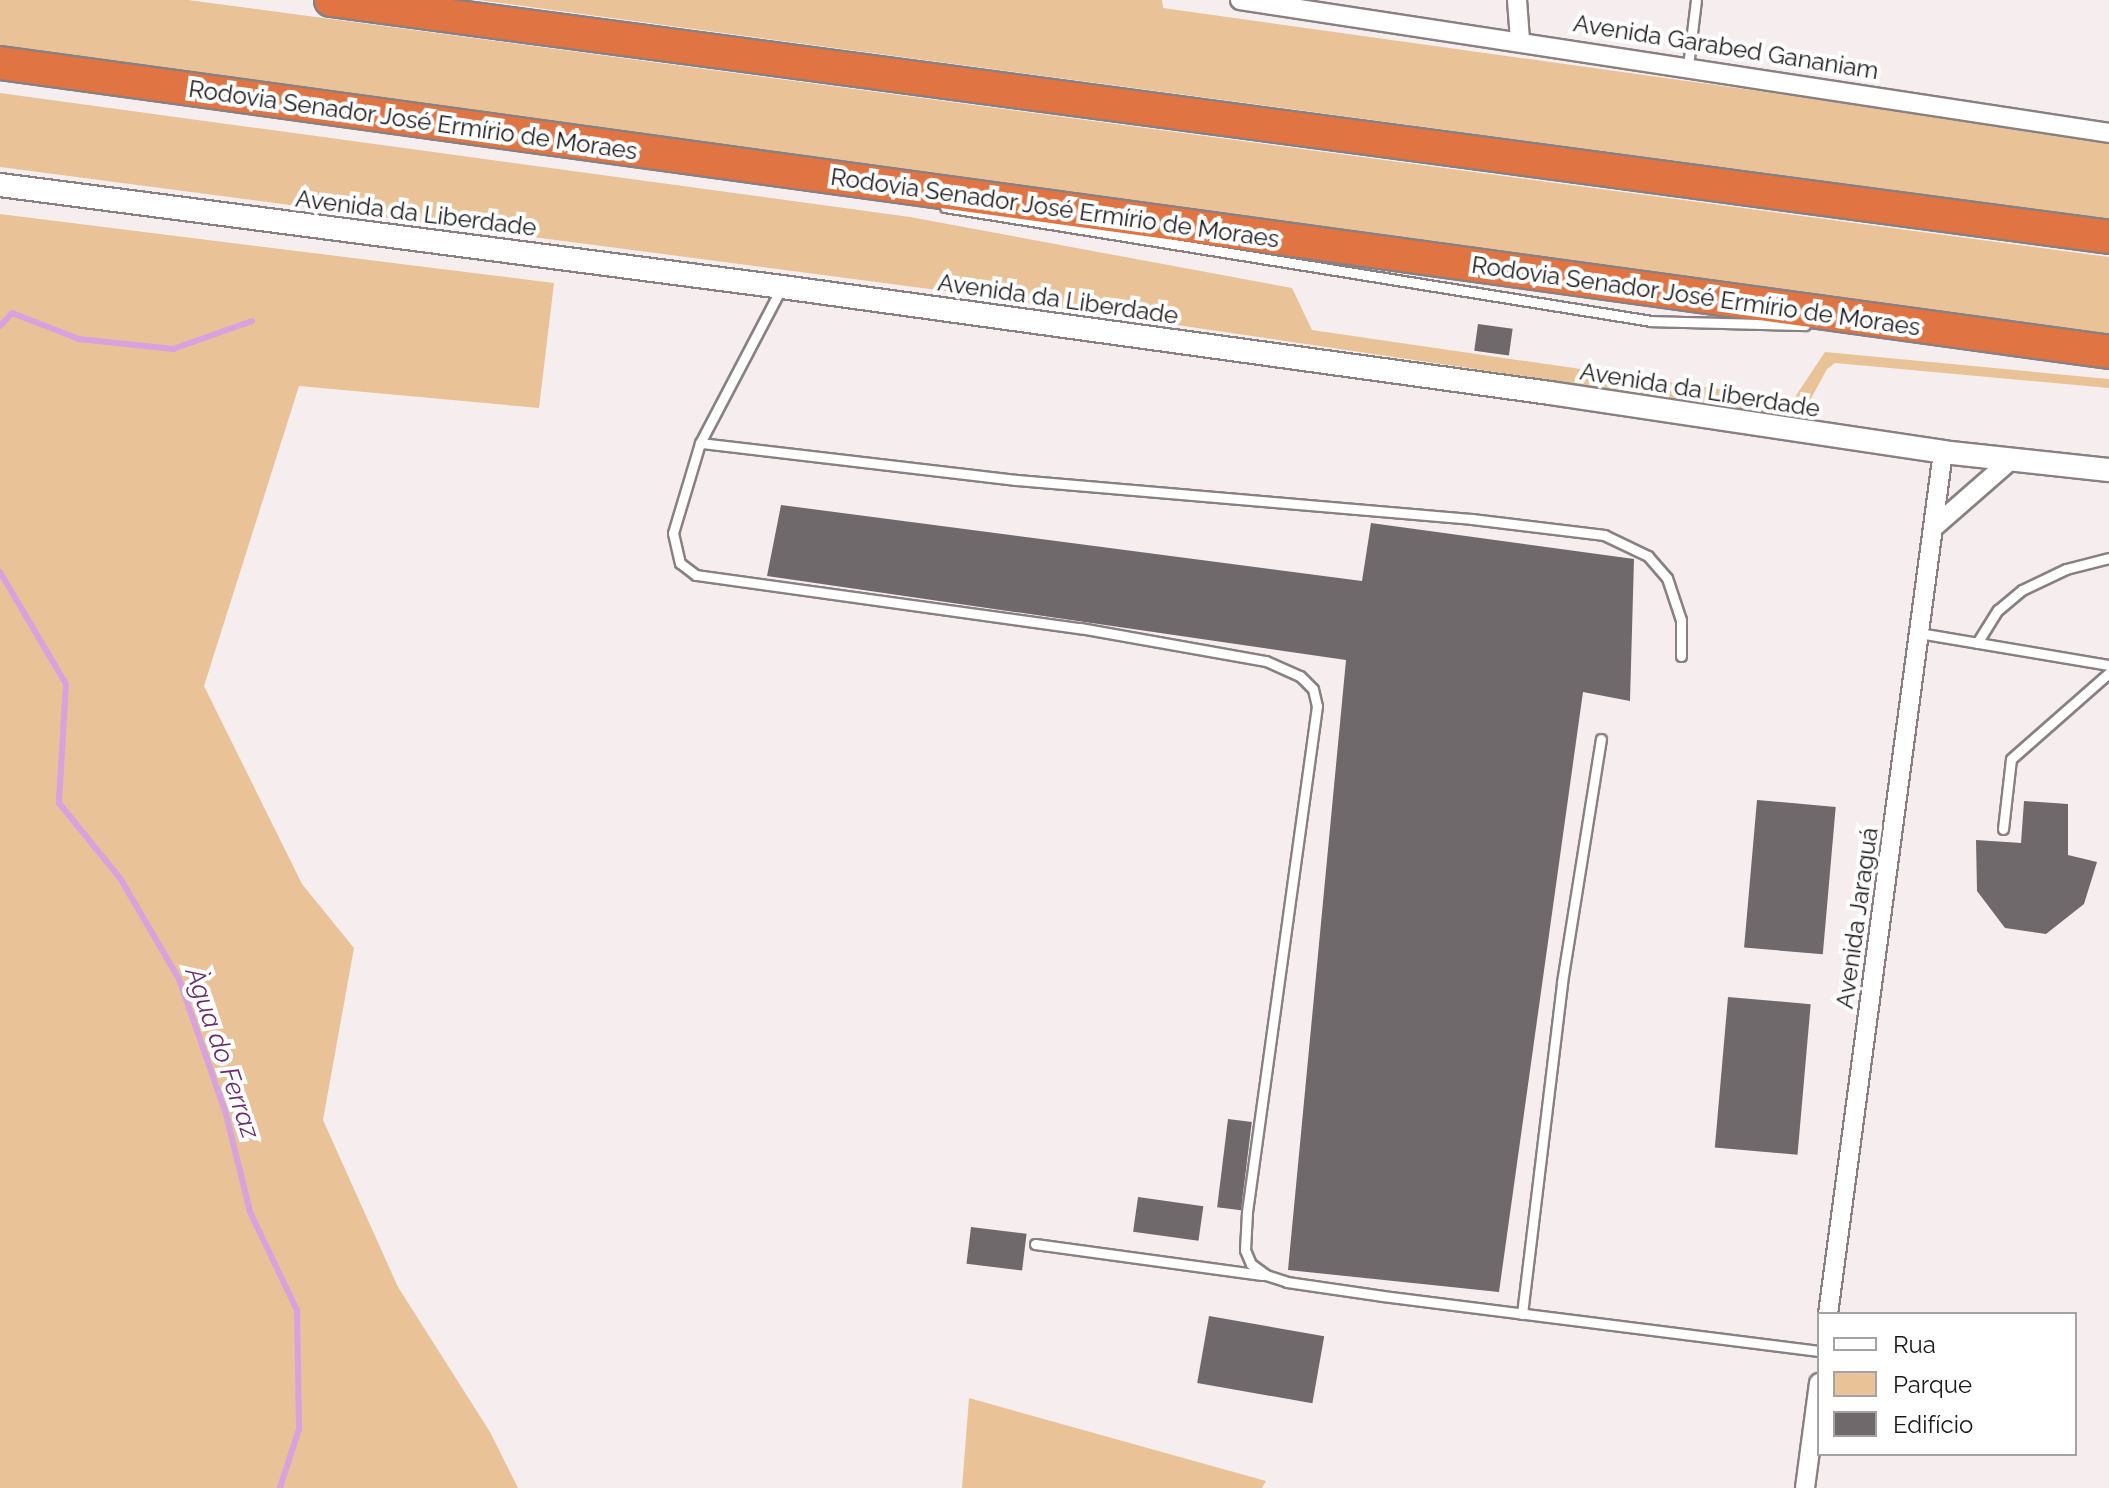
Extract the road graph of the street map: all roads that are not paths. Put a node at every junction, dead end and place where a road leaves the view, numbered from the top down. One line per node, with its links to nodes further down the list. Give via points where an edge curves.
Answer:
1 (331, 0): 11 (highway)
2 (1240, 0): 5 (street, Avenida Garabed Gananiam)
3 (1517, 0): 5 (street)
4 (1696, 0): 7 (lane)
5 (1520, 40): 7 (street, Avenida Garabed Gananiam)
6 (0, 63): 9 (highway, Rodovia Senador José Ermírio de Moraes)
7 (1688, 66): 8 (street, Avenida Garabed Gananiam)
8 (2109, 133)
9 (865, 182): 13 (lane, via 960,212 1436,289 1651,321); 15 (highway, Rodovia Senador José Ermírio de Moraes)
10 (0, 185): 12 (street, Avenida da Liberdade)
11 (2109, 237)
12 (782, 287): 17 (lane); 18 (street, Avenida da Liberdade)
13 (1821, 326)
14 (1835, 326): 15 (lane)
15 (1937, 328): 16 (highway, Rodovia Senador José Ermírio de Moraes)
16 (2109, 352)
17 (700, 443): 25 (lane, via 1016,480 1604,535 1648,556 1667,578 1681,620); 31 (lane, via 673,533 680,563 696,575 1080,628 1266,661 1300,676 1313,689 1317,706 1247,1212 1245,1250 1251,1264)
18 (1943, 452): 19 (street, Avenida da Liberdade); 21 (street, Avenida Jaraguá)
19 (2012, 459): 20 (street, Avenida da Liberdade); 21 (street)
20 (2109, 470)
21 (1933, 528): 23 (street, Avenida Jaraguá)
22 (2109, 558): 24 (lane, via 2066,569 2022,590 1998,610)
23 (1919, 633): 24 (lane); 32 (street, Avenida Jaraguá)
24 (1977, 643): 26 (lane)
25 (1681, 656)
26 (2109, 665)
27 (2109, 673): 29 (lane, via 2011,759)
28 (1601, 739): 33 (lane, via 1562,982)
29 (2003, 829)
30 (1035, 1244): 31 (lane)
31 (1266, 1275): 33 (lane)
32 (1828, 1312)
33 (1522, 1314): 34 (lane)
34 (1817, 1351)
35 (1817, 1398): 36 (street)
36 (1805, 1488)

